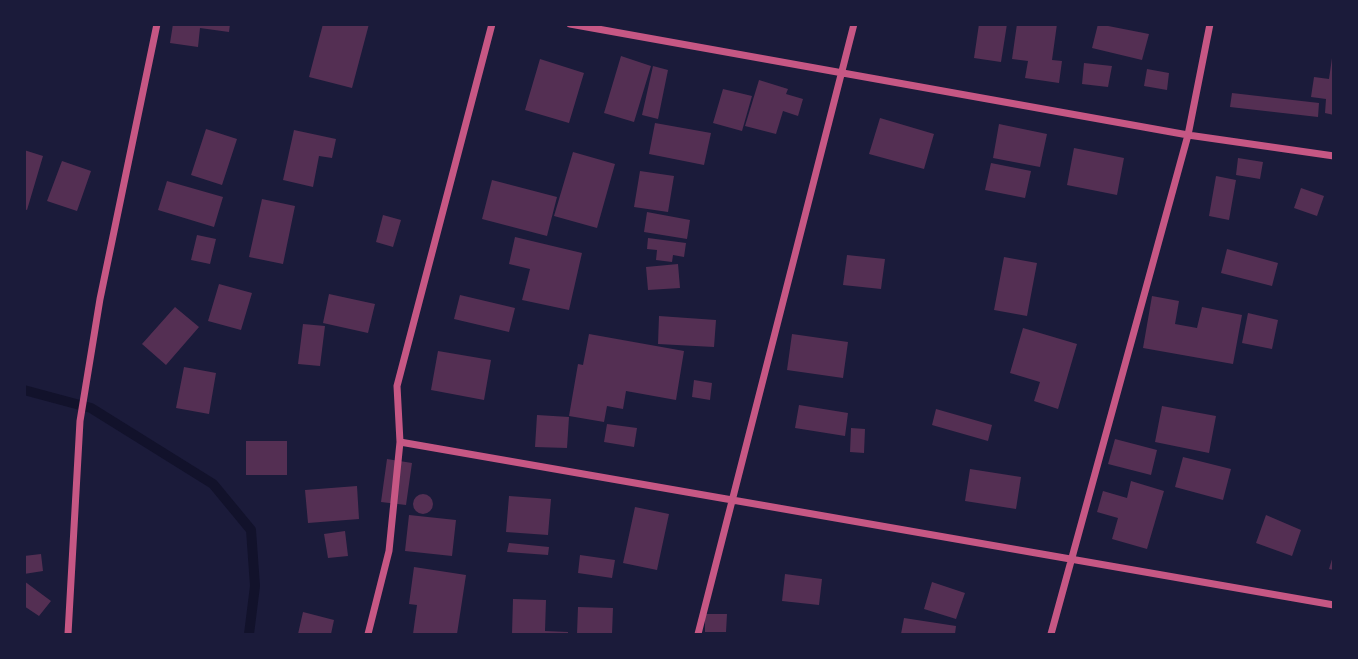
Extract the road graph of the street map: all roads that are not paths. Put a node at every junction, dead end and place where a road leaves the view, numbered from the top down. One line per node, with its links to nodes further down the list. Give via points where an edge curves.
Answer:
1 (157, 24): 13 (street, via 100,299 80,421)
2 (492, 24): 9 (street, via 397,386)
3 (570, 24): 6 (street)
4 (855, 24): 6 (street)
5 (1210, 24): 7 (street)
6 (841, 75): 7 (street); 10 (street)
7 (1188, 135): 8 (street); 11 (street)
8 (1334, 156)
9 (400, 442): 10 (street); 14 (street, via 389,551)
10 (730, 499): 11 (street); 15 (street)
11 (1073, 559): 12 (street); 16 (street)
12 (1334, 605)
13 (68, 635)
14 (368, 635)
15 (698, 635)
16 (1051, 635)

